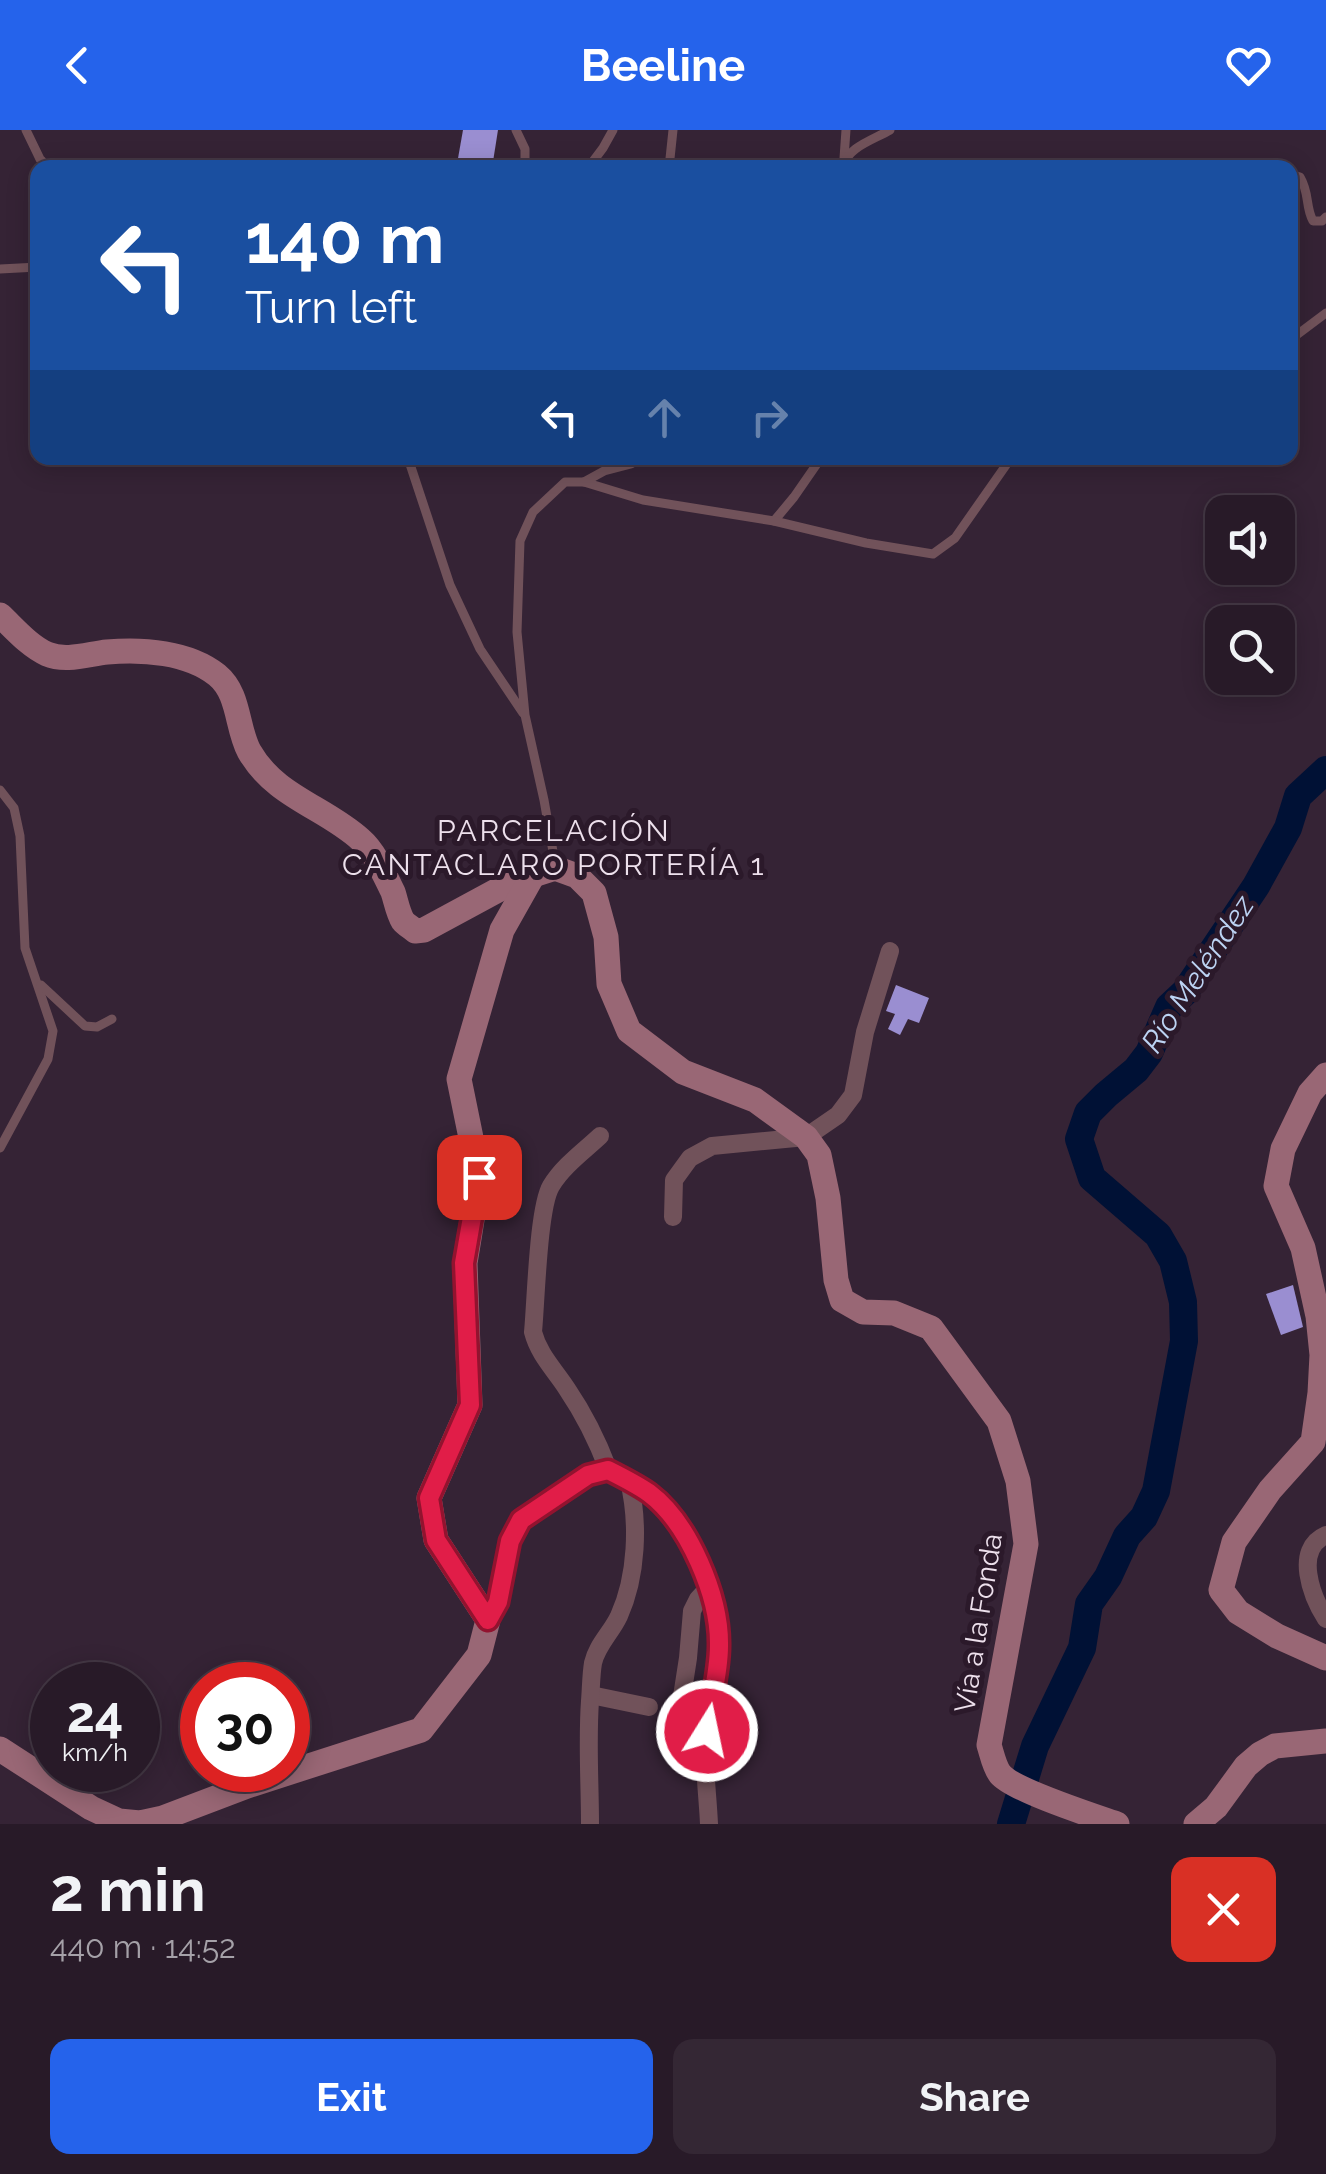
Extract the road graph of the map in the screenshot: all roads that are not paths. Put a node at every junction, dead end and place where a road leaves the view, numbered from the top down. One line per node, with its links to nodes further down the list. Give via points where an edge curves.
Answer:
1 (26, 130): 7 (lane)
2 (516, 130): 8 (lane)
3 (613, 130): 9 (lane)
4 (673, 130): 10 (lane)
5 (846, 130): 11 (lane)
6 (890, 130): 12 (lane)
7 (41, 160)
8 (525, 160)
9 (594, 160)
10 (670, 160)
11 (843, 160)
12 (846, 160)
13 (1298, 176): 14 (lane, via 1313,221)
14 (1326, 216)
15 (30, 267): 16 (lane)
16 (0, 268)
17 (1326, 312): 18 (lane)
18 (1298, 334)
19 (410, 465): 26 (lane, via 450,585 480,649)
20 (627, 465): 23 (lane)
21 (816, 465): 24 (lane)
22 (1005, 465): 24 (lane, via 955,538 932,554)
23 (584, 482): 24 (lane, via 643,500); 26 (lane, via 565,482 533,512 520,542)
24 (774, 521)
25 (0, 616): 28 (street, via 48,654 164,654 198,662 220,677 250,751 296,799 364,842 414,931)
26 (525, 715): 28 (lane, via 554,848)
27 (0, 790): 30 (lane, via 14,808 20,836 25,948)
28 (544, 872): 34 (street, via 577,876 594,893 610,984 629,1031 683,1072 756,1100); 41 (street, via 502,930 459,1079 479,1177 464,1263 470,1405 429,1498 436,1540)
29 (890, 951): 34 (street, via 853,1095)
30 (38, 984): 31 (lane, via 85,1026); 35 (lane, via 52,1031 48,1059)
31 (112, 1019)
32 (1326, 1075): 43 (street, via 1283,1149 1276,1186 1302,1248 1318,1316 1322,1355 1313,1442 1234,1542 1221,1590 1238,1612)
33 (600, 1136): 37 (street, via 549,1188 533,1332 536,1347 594,1433)
34 (806, 1137): 36 (street, via 712,1146 690,1158 674,1180); 52 (street, Vía a la Fonda, via 819,1155 842,1300 863,1312 894,1314 931,1328 999,1421 1018,1481 1026,1544 988,1744 998,1772)
35 (0, 1148)
36 (673, 1217)
37 (608, 1470): 38 (street); 41 (street, via 588,1475 521,1520)
38 (629, 1481): 40 (street, via 672,1517); 44 (street, via 629,1584 621,1612 597,1650)
39 (1326, 1535): 42 (street, via 1310,1546 1308,1568 1314,1601)
40 (709, 1588): 47 (street, via 692,1611); 51 (street, via 720,1642 705,1754)
41 (488, 1620): 49 (street, via 480,1655 420,1730)
42 (1326, 1620)
43 (1326, 1658)
44 (591, 1695): 45 (street); 50 (street)
45 (649, 1706)
46 (1326, 1741): 53 (street, via 1260,1754)
47 (674, 1748)
48 (0, 1749): 49 (street, via 91,1808)
49 (140, 1824)
50 (590, 1824)
51 (709, 1824)
52 (1117, 1824)
53 (1196, 1824)

